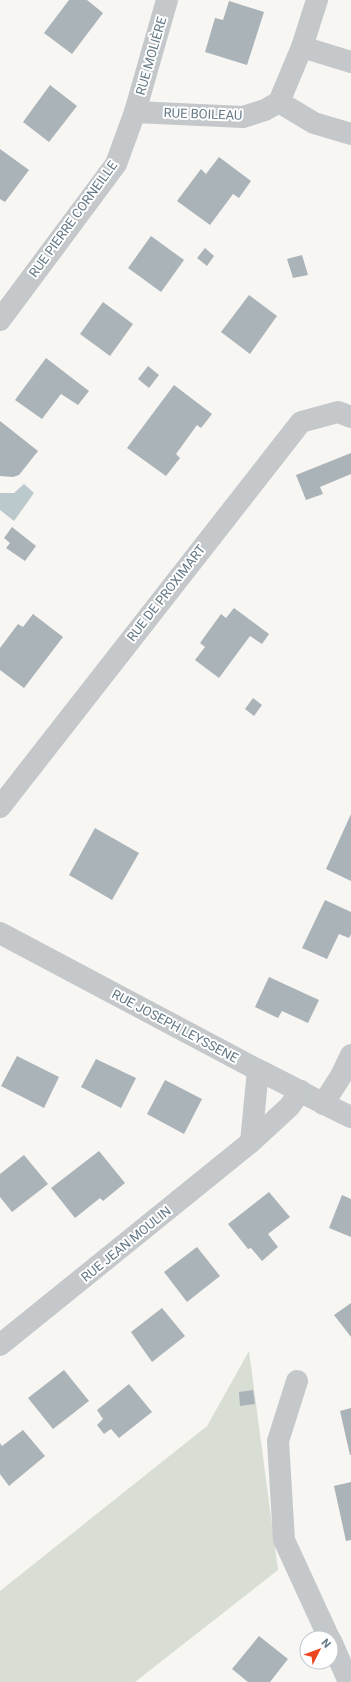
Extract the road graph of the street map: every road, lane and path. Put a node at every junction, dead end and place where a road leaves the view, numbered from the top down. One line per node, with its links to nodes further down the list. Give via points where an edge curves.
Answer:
1 (167, 0): 6 (street, RUE MOLIÈRE)
2 (317, 0): 3 (street)
3 (302, 47): 4 (street); 5 (street)
4 (351, 62)
5 (279, 102): 6 (street, RUE BOILEAU, via 266,110 243,117); 7 (street, via 314,123)
6 (135, 112): 8 (street, RUE PIERRE CORNEILLE, via 116,164)
7 (351, 134)
8 (0, 320)
9 (351, 417): 10 (street, RUE DE PROXIMART, via 338,412 300,422)
10 (0, 807)
11 (0, 933): 13 (street, RUE JOSEPH LEYSSENE)
12 (351, 1055): 15 (street)
13 (258, 1070): 14 (street, RUE JOSEPH LEYSSENE); 17 (street)
14 (301, 1091): 15 (street, RUE JOSEPH LEYSSENE); 17 (street, RUE JEAN MOULIN, via 289,1107)
15 (324, 1104): 16 (street, RUE JOSEPH LEYSSENE)
16 (351, 1117)
17 (251, 1142): 18 (street, RUE JEAN MOULIN)
18 (0, 1344)
19 (297, 1380): 20 (street, via 278,1441 284,1540)
20 (326, 1630)
21 (339, 1658): 22 (street)
22 (350, 1681)

